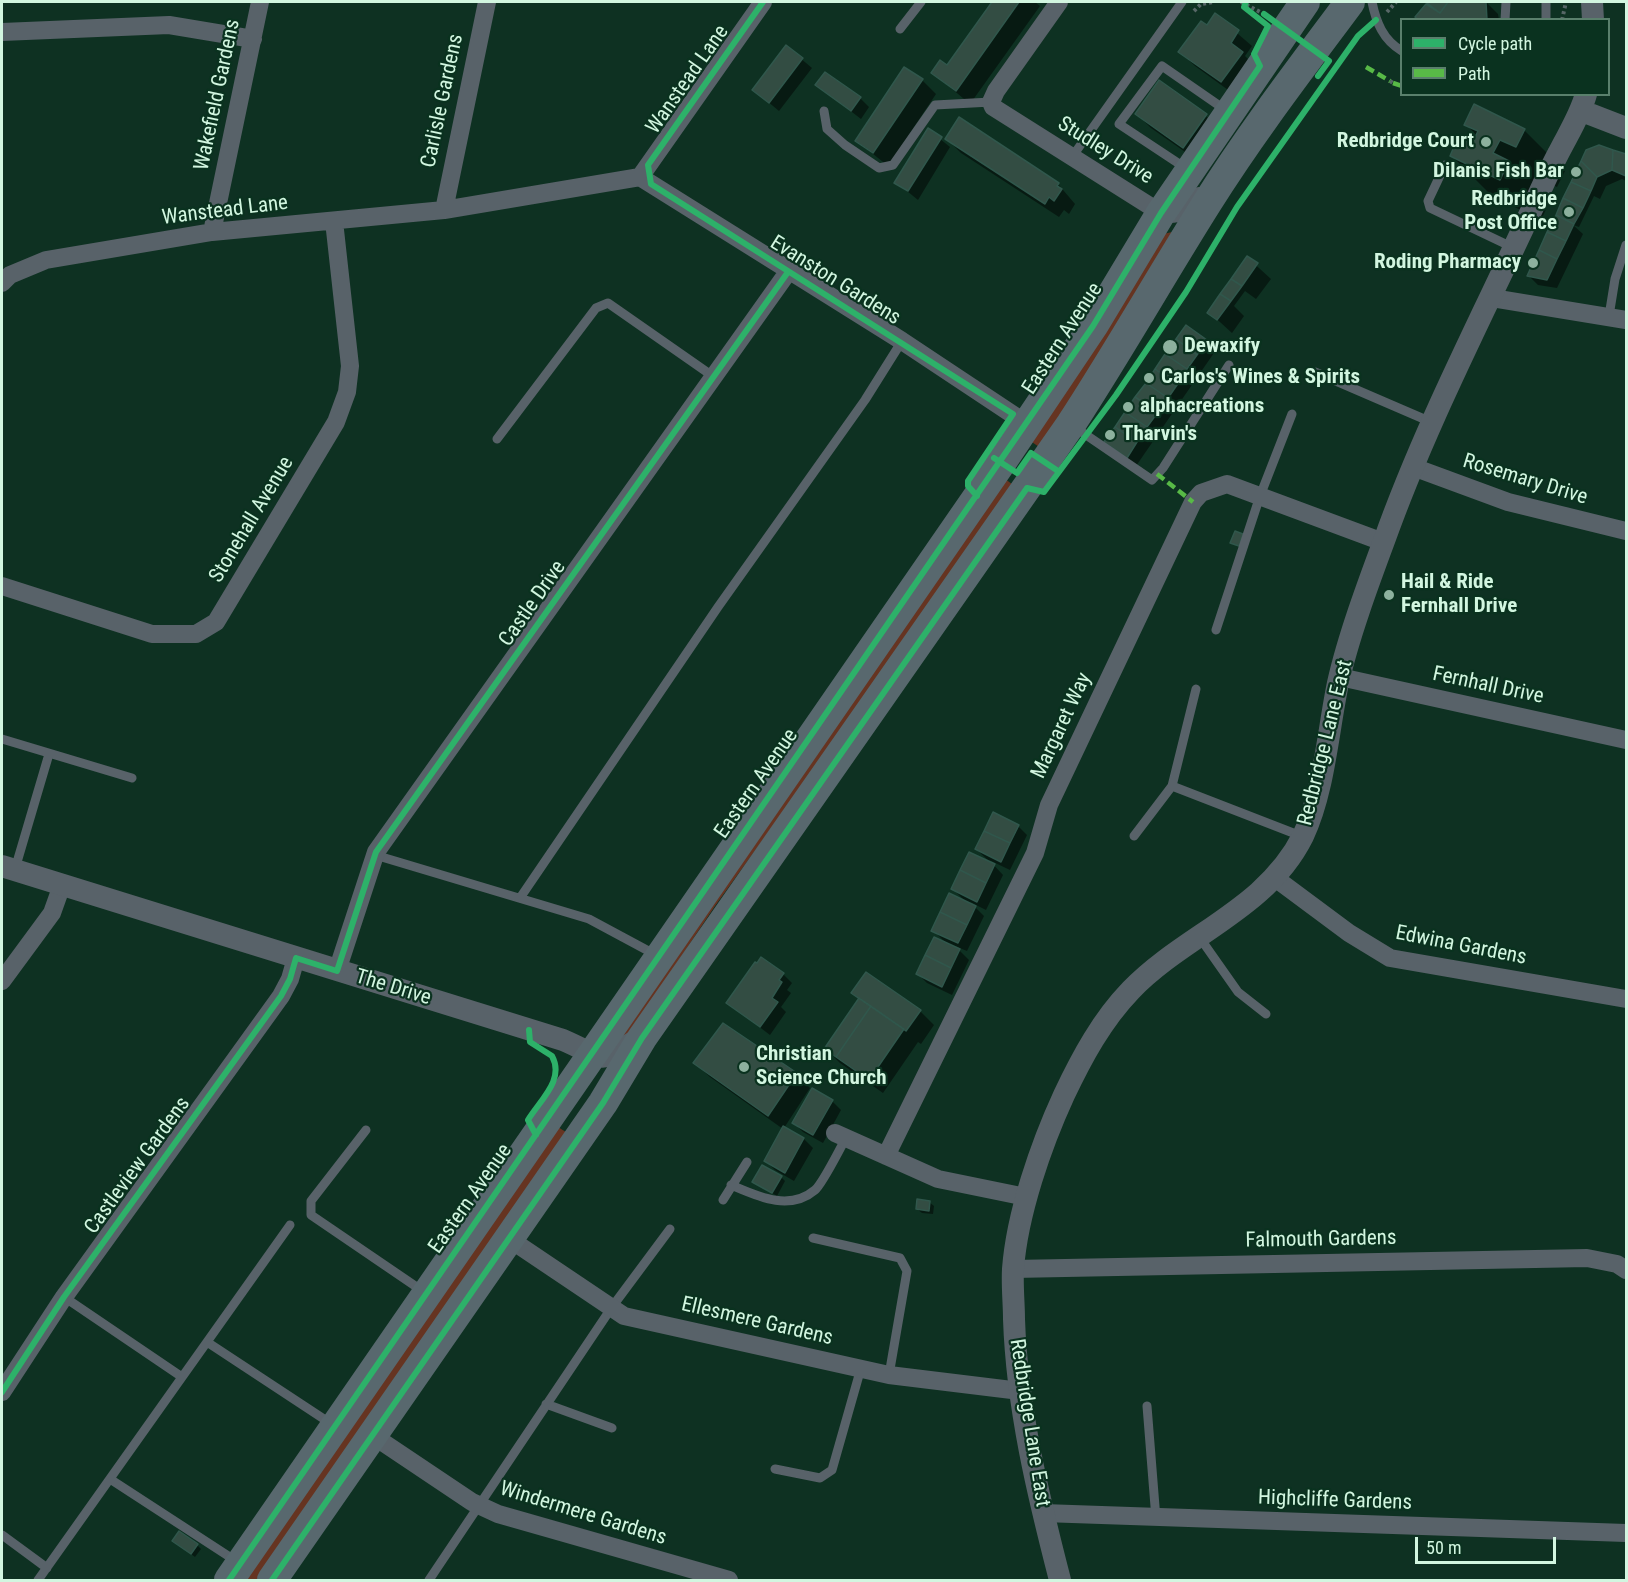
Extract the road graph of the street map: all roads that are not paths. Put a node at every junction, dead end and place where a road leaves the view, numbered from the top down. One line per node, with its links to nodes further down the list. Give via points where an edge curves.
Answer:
1 (260, 2): 18 (street, Wakefield Gardens)
2 (487, 2): 30 (street, Carlisle Gardens)
3 (763, 2): 29 (street, Wanstead Lane)
4 (921, 2): 16 (lane)
5 (1059, 2): 20 (street)
6 (1182, 2): 26 (lane)
7 (1305, 2): 24 (highway, Eastern Avenue)
8 (1350, 2): 22 (highway)
9 (1372, 2): 19 (lane, via 1380,28)
10 (1506, 2): 13 (lane)
11 (1546, 2): 14 (lane)
12 (1592, 2): 15 (street)
13 (1505, 18)
14 (1546, 18)
15 (1593, 18)
16 (900, 29)
17 (2, 32): 18 (street, via 169,25)
18 (253, 39): 33 (street, Wakefield Gardens)
19 (1400, 50)
20 (992, 102): 23 (lane, via 935,105 893,165 879,168 827,129); 26 (street, Studley Drive, via 997,111)
21 (1584, 103): 25 (street); 35 (street, Redbridge Lane East)
22 (1274, 104): 31 (street, Studley Drive, via 1184,212 1174,216); 47 (highway, via 1208,202)
23 (824, 111)
24 (1229, 112): 28 (highway, Eastern Avenue); 28 (lane, via 1162,66 1119,124)
25 (1626, 128)
26 (1072, 157): 31 (street, Studley Drive)
27 (1445, 165): 35 (lane, via 1428,201 1430,208)
28 (1190, 171): 31 (highway, Eastern Avenue)
29 (640, 177): 30 (street, Wanstead Lane); 36 (street, Evanston Gardens)
30 (444, 210): 32 (street, Wanstead Lane)
31 (1161, 213): 46 (highway, Eastern Avenue, via 1093,326)
32 (334, 221): 33 (street, Wanstead Lane); 53 (street, Stonehall Avenue, via 350,366 347,393 336,423 216,622 196,634 152,634)
33 (212, 232): 37 (street, Wanstead Lane, via 46,260)
34 (1626, 245): 39 (lane, via 1615,279)
35 (1514, 248): 38 (street, Redbridge Lane East)
36 (788, 272): 40 (street, Evanston Gardens); 43 (street, Castle Drive)
37 (4, 275)
38 (1492, 298): 39 (street); 45 (street, Redbridge Lane East)
39 (1618, 318)
40 (902, 341): 46 (street, Evanston Gardens); 68 (lane)
41 (1229, 365): 47 (lane, via 1152,480)
42 (1315, 372): 45 (lane)
43 (714, 377): 48 (lane, via 608,303 596,308); 64 (street, Castle Drive)
44 (1292, 414): 50 (lane)
45 (1433, 423): 49 (street, Redbridge Lane East)
46 (1027, 424): 70 (highway, Eastern Avenue)
47 (1071, 424): 76 (highway)
48 (497, 439)
49 (1413, 467): 51 (street, Rosemary Drive, via 1519,505); 52 (street, Redbridge Lane East)
50 (1260, 496): 52 (street, Margaret Way); 54 (lane); 80 (street, Margaret Way, via 1227,484 1201,493 1193,502 1049,805 1035,853)
51 (1626, 531)
52 (1383, 542): 55 (street, Redbridge Lane East)
53 (2, 586)
54 (1216, 630)
55 (1340, 677): 58 (street, Fernhall Drive); 63 (street, Redbridge Lane East, via 1313,812)
56 (1196, 688): 61 (lane)
57 (2, 739): 59 (lane)
58 (1626, 740)
59 (49, 754): 60 (lane); 65 (lane)
60 (132, 778)
61 (1172, 786): 62 (lane); 63 (lane)
62 (1134, 836)
63 (1302, 837): 66 (street, Redbridge Lane East)
64 (375, 855): 68 (lane); 72 (street, Castle Drive)
65 (8, 868): 67 (street, The Drive)
66 (1275, 878): 69 (street, Redbridge Lane East); 74 (street, Edwina Gardens, via 1390,958)
67 (62, 885): 71 (street, The Drive); 73 (street, via 52,913)
68 (520, 898): 70 (lane, via 589,919)
69 (1200, 938): 75 (lane, via 1238,992); 83 (street, Redbridge Lane East, via 1161,963 1131,990 1099,1029 1055,1114)
70 (658, 956): 77 (highway, Eastern Avenue)
71 (296, 958): 72 (street, The Drive); 92 (street, Castleview Gardens, via 281,996)
72 (338, 971): 77 (street, The Drive, via 564,1040)
73 (2, 981)
74 (1626, 999)
75 (1266, 1014)
76 (642, 1038): 77 (street, via 613,1056 601,1058); 87 (highway, via 603,1103)
77 (591, 1054): 91 (highway, Eastern Avenue)
78 (366, 1130): 91 (lane, via 311,1201 311,1215)
79 (840, 1136): 80 (street); 82 (lane, via 815,1190 786,1203)
80 (885, 1156): 83 (street, via 938,1179)
81 (747, 1162): 82 (lane)
82 (731, 1185): 84 (lane)
83 (1026, 1197): 89 (street, Redbridge Lane East)
84 (723, 1200)
85 (290, 1225): 94 (lane)
86 (670, 1229): 93 (lane)
87 (508, 1238): 93 (street, Ellesmere Gardens); 104 (highway)
88 (813, 1238): 96 (lane, via 900,1258 907,1271)
89 (1013, 1269): 90 (street, Falmouth Gardens, via 1587,1258 1617,1264); 98 (street, Redbridge Lane East)
90 (1626, 1270)
91 (426, 1294): 102 (highway, Eastern Avenue)
92 (64, 1297): 97 (lane); 99 (street, Castleview Gardens)
93 (612, 1307): 95 (street, Ellesmere Gardens, via 624,1316); 100 (lane)
94 (207, 1342): 97 (lane); 102 (lane)
95 (861, 1368): 96 (street, Ellesmere Gardens); 105 (lane, via 832,1470 820,1478)
96 (890, 1375): 98 (street, Ellesmere Gardens)
97 (182, 1377): 106 (lane)
98 (1020, 1391): 108 (street, Redbridge Lane East)
99 (2, 1392)
100 (546, 1404): 103 (lane); 107 (lane)
101 (1147, 1406): 109 (lane)
102 (335, 1427): 113 (highway, Eastern Avenue)
103 (612, 1428)
104 (372, 1435): 107 (street, Windermere Gardens); 115 (highway)
105 (775, 1469)
106 (110, 1479): 112 (lane); 113 (lane)
107 (478, 1505): 116 (lane); 117 (street, Windermere Gardens)
108 (1042, 1513): 109 (street, Highcliffe Gardens); 118 (street, Redbridge Lane East)
109 (1156, 1519): 110 (street, Highcliffe Gardens)
110 (1626, 1533)
111 (2, 1535): 112 (lane)
112 (47, 1568): 114 (lane)
113 (235, 1572)
114 (38, 1581)
115 (272, 1581)
116 (429, 1581)
117 (729, 1581)
118 (1060, 1581)

